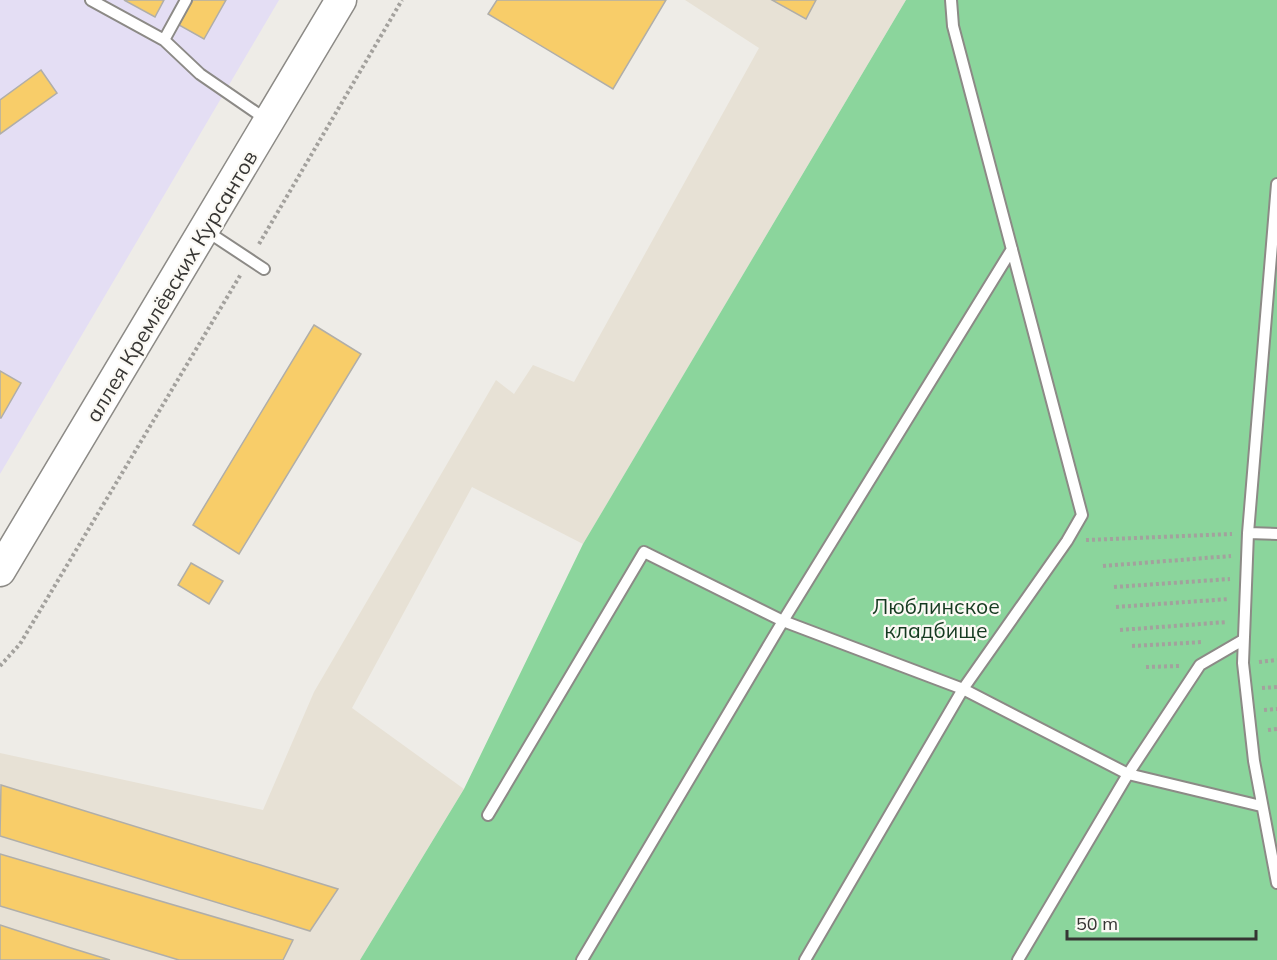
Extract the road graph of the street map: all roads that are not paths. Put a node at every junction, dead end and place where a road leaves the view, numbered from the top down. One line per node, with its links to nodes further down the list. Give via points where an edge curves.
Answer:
1 (91, 0): 5 (lane)
2 (186, 0): 5 (lane)
3 (340, 0): 6 (main road, аллея Кремлёвских Курсантов)
4 (951, 0): 10 (lane, via 953,26)
5 (164, 40): 6 (lane, via 200,75)
6 (269, 122): 9 (main road, аллея Кремлёвских Курсантов)
7 (1277, 184): 8 (lane)
8 (1276, 212): 12 (lane)
9 (204, 230): 11 (lane); 14 (main road, аллея Кремлёвских Курсантов)
10 (1012, 249): 15 (lane); 17 (lane, via 1082,515)
11 (264, 269)
12 (1248, 533): 13 (lane); 16 (lane)
13 (1277, 534)
14 (0, 571)
15 (783, 621): 17 (lane); 20 (lane, via 644,552); 22 (lane)
16 (1243, 640): 18 (lane, via 1200,665); 19 (lane)
17 (963, 689): 18 (lane); 23 (lane)
18 (1128, 774): 19 (lane); 24 (lane)
19 (1261, 807): 21 (lane)
20 (489, 815)
21 (1277, 883)
22 (582, 960)
23 (805, 960)
24 (1018, 960)

